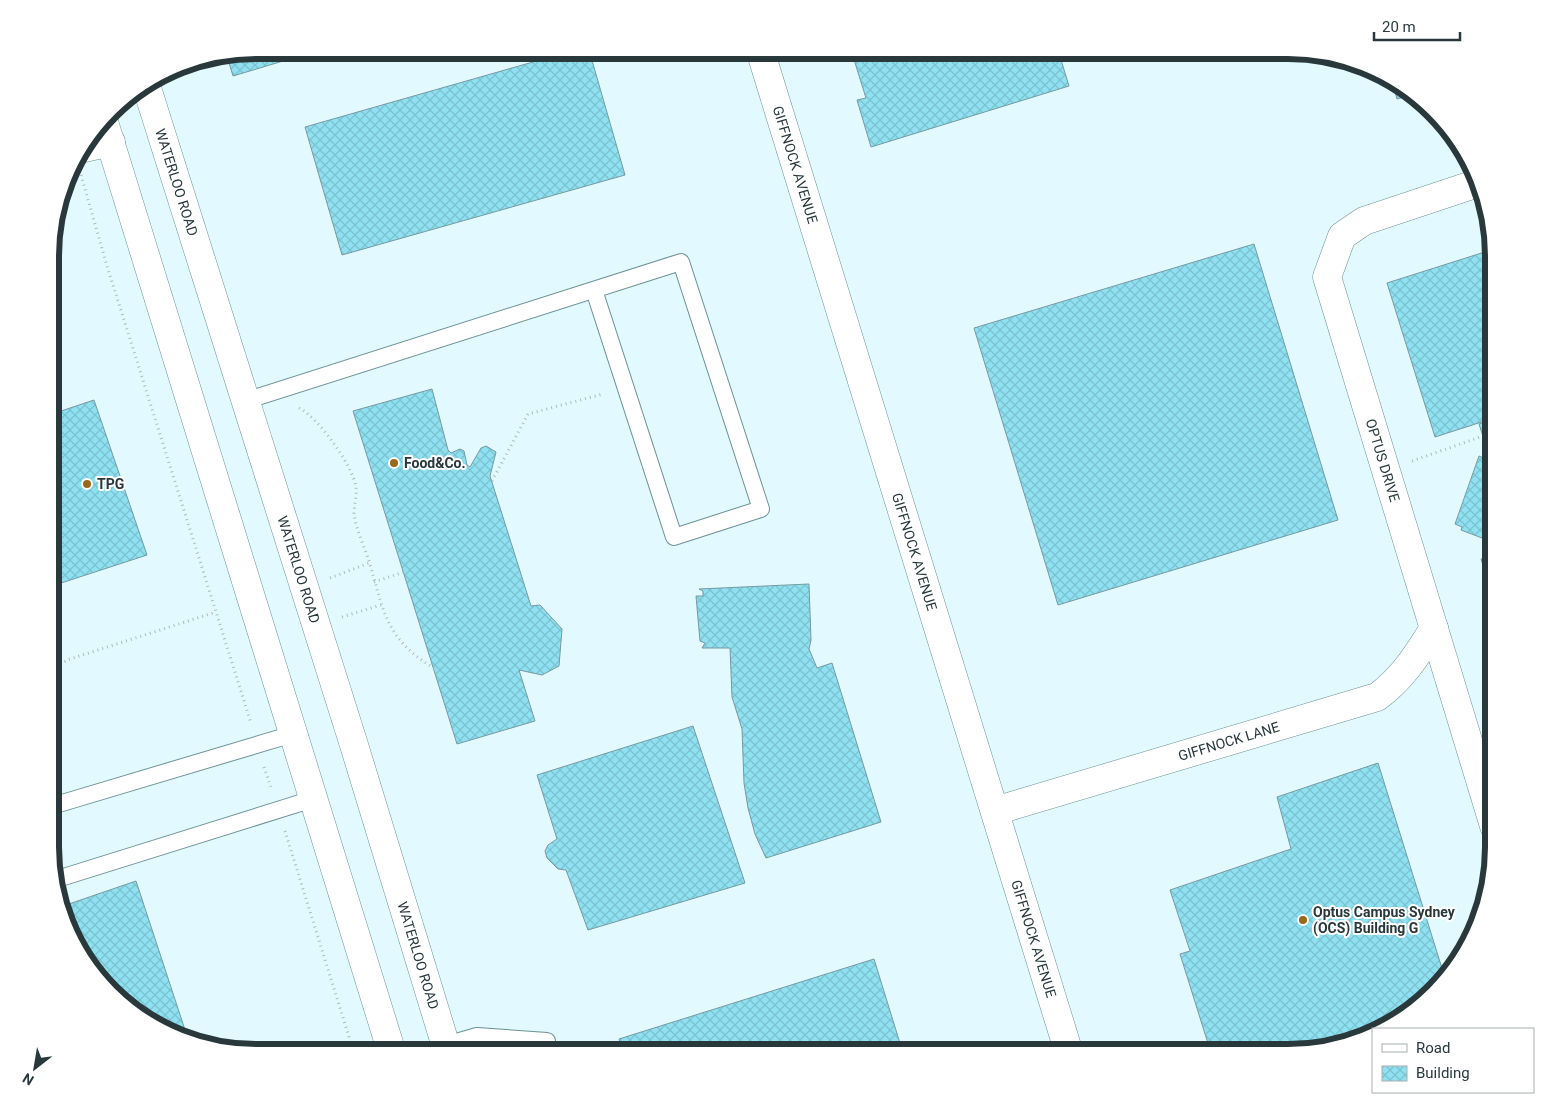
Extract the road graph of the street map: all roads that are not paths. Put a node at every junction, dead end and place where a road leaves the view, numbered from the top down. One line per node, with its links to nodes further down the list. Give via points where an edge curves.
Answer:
1 (763, 59): 13 (street, GIFFNOCK AVENUE)
2 (148, 91): 7 (street, WATERLOO ROAD)
3 (107, 132): 4 (street); 9 (street)
4 (91, 147)
5 (1472, 185): 8 (street, OPTUS DRIVE, via 1364,221 1342,236 1327,276)
6 (594, 290): 6 (lane, via 681,262 761,510 674,537); 7 (lane)
7 (245, 401): 17 (street, WATERLOO ROAD)
8 (1434, 628): 10 (street, OPTUS DRIVE); 13 (street, GIFFNOCK LANE, via 1408,669 1377,697)
9 (293, 734): 11 (street); 12 (lane)
10 (1485, 796)
11 (313, 799): 14 (lane); 16 (street)
12 (59, 804)
13 (995, 812): 19 (street, GIFFNOCK AVENUE)
14 (61, 878)
15 (547, 1041): 18 (lane, via 476,1036)
16 (389, 1044)
17 (445, 1044)
18 (458, 1044)
19 (1066, 1044)

